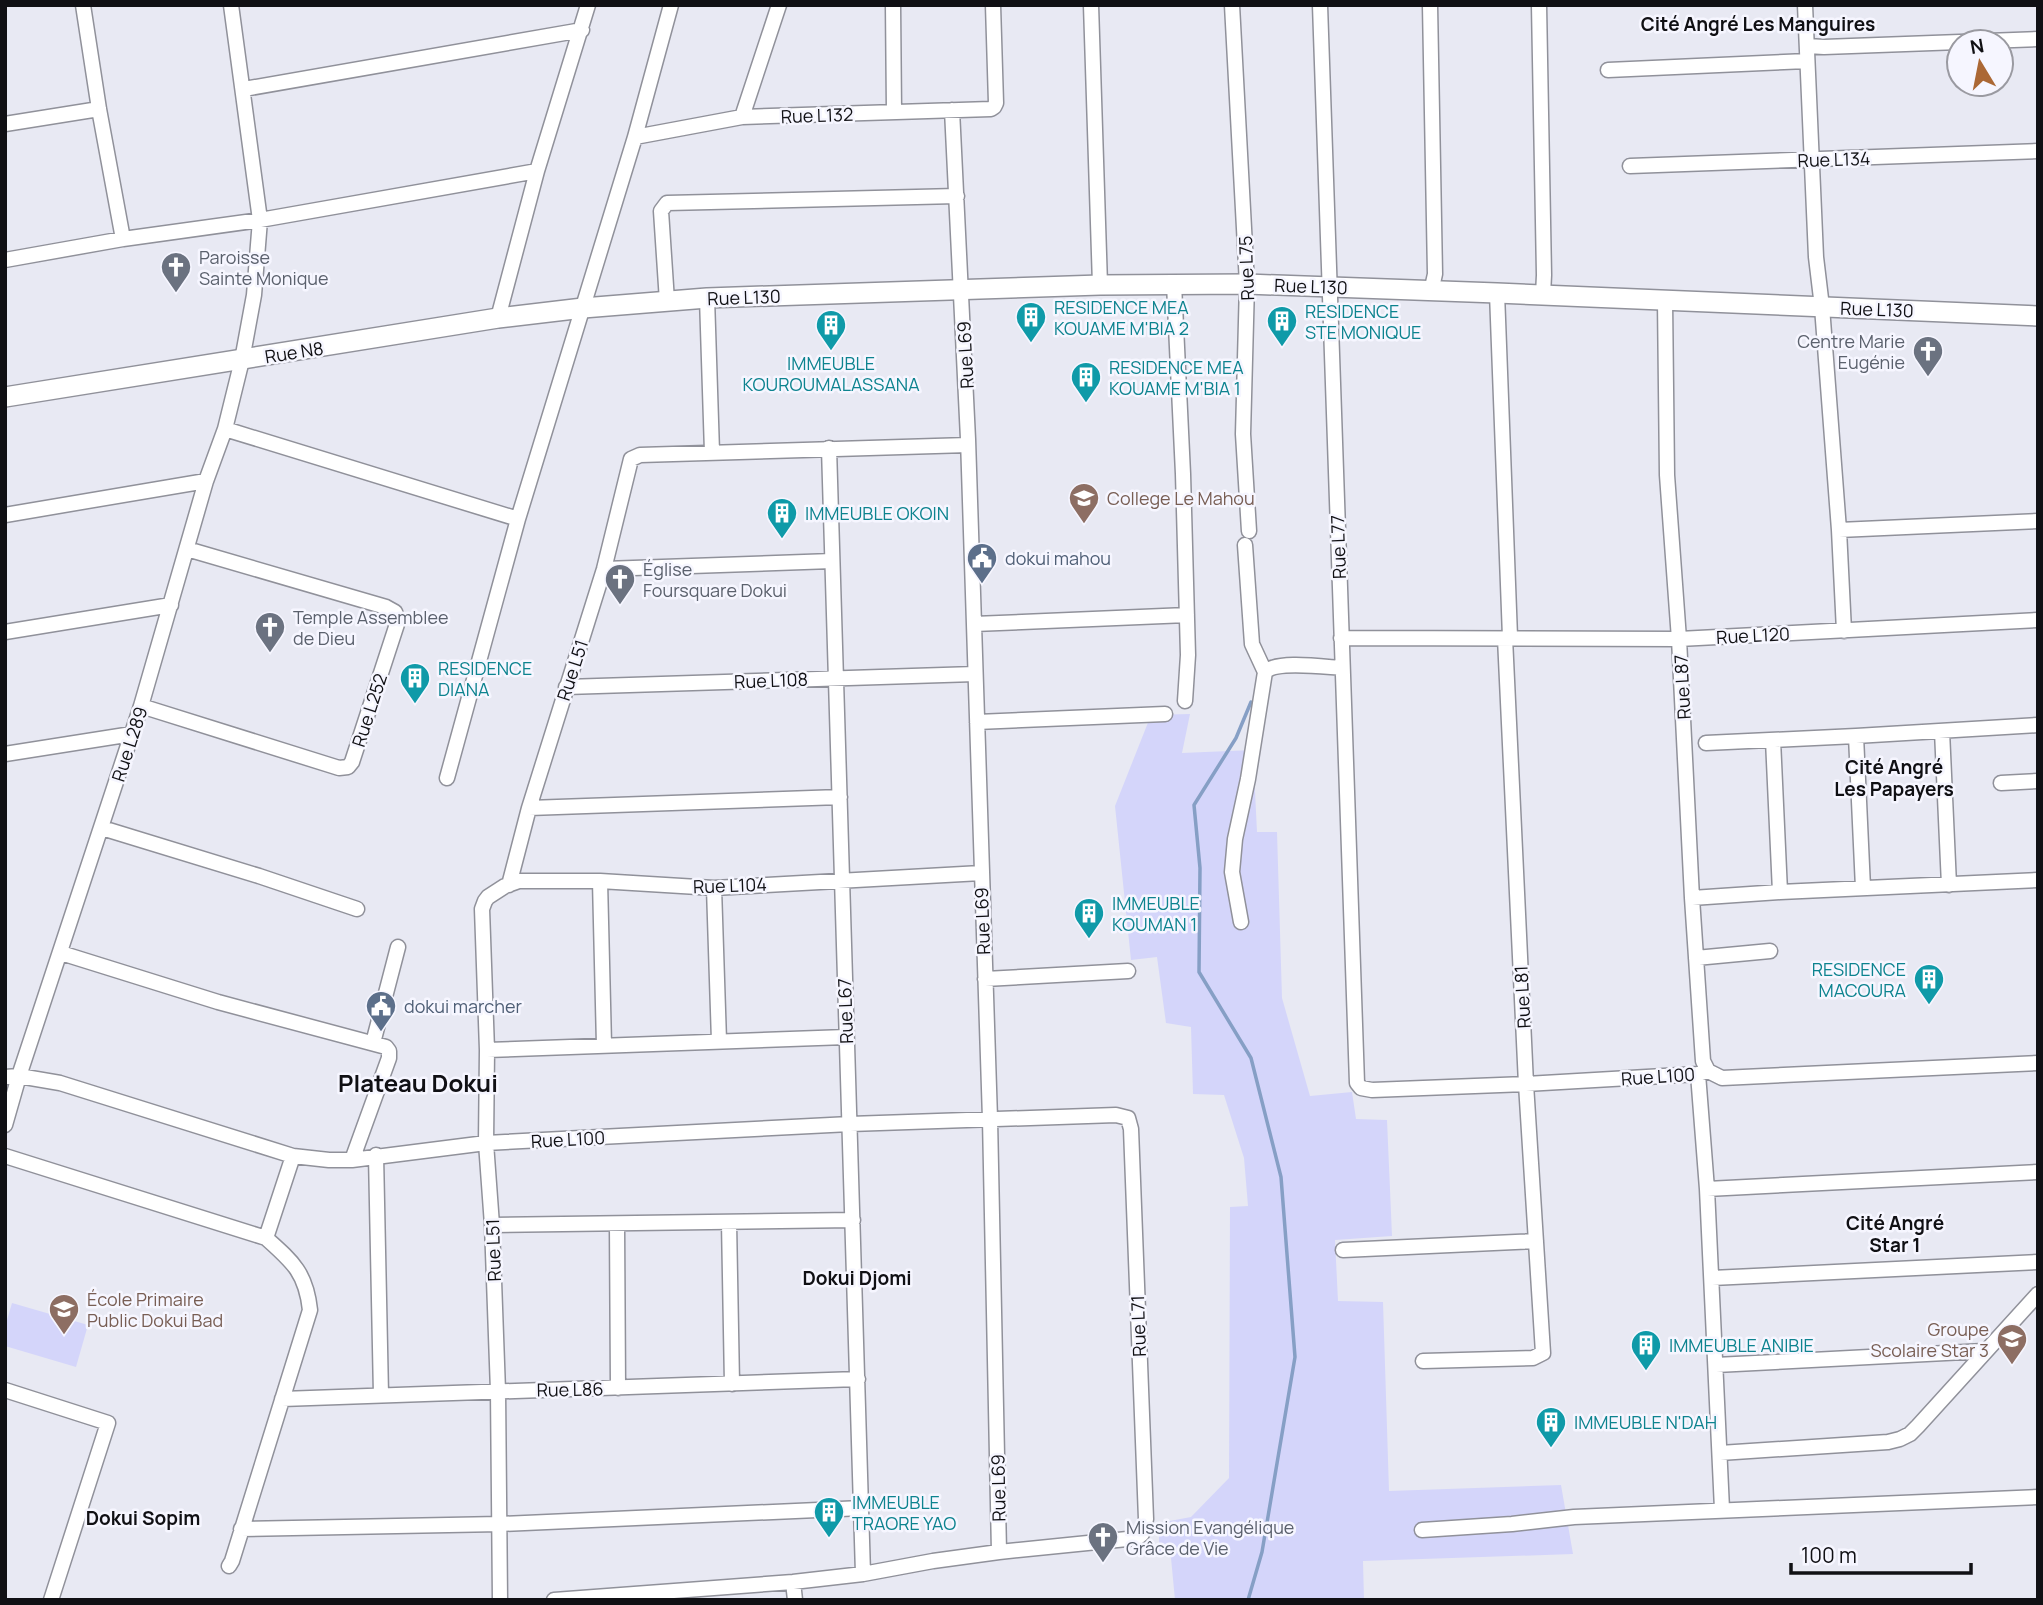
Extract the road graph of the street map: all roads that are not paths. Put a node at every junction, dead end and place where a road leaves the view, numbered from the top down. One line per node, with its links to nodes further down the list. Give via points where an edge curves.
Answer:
1 (83, 5): 20 (street)
2 (231, 5): 19 (street, Rue L289)
3 (588, 5): 14 (street)
4 (671, 5): 25 (street)
5 (779, 5): 23 (street)
6 (893, 5): 22 (street)
7 (993, 5): 21 (street, Rue L132, via 996,103 990,110)
8 (1091, 5): 36 (street)
9 (1232, 5): 35 (street, Rue L75)
10 (1320, 5): 37 (street, Rue L77)
11 (1430, 5): 39 (street)
12 (1539, 5): 41 (street)
13 (1805, 5): 16 (street)
14 (582, 30): 19 (street); 29 (street)
15 (2038, 39): 16 (street)
16 (1807, 46): 17 (street)
17 (1807, 61): 18 (street); 27 (street)
18 (1608, 70)
19 (244, 89): 31 (street, Rue L289)
20 (99, 109): 24 (street); 32 (street)
21 (952, 110): 22 (street, Rue L132); 30 (street, Rue L69)
22 (894, 112): 23 (street, Rue L132)
23 (742, 117): 25 (street, Rue L132)
24 (5, 124)
25 (635, 137): 46 (street)
26 (2038, 152): 27 (street, Rue L134)
27 (1811, 161): 28 (street, Rue L134); 45 (street)
28 (1630, 166)
29 (537, 171): 31 (street); 48 (street)
30 (957, 196): 38 (street, Rue L69); 43 (street, via 667,203 661,211)
31 (260, 220): 32 (street); 49 (street, Rue L289)
32 (123, 239): 33 (street)
33 (5, 260)
34 (1174, 284): 35 (street, Rue L130); 36 (street, Rue L130); 64 (street)
35 (1247, 284): 37 (street, Rue L130); 73 (street, Rue L75, via 1243,435 1247,538 1252,644)
36 (1100, 285): 38 (street, Rue L130)
37 (1329, 286): 39 (street, Rue L130); 69 (street, Rue L77)
38 (962, 290): 42 (street, Rue L130); 52 (street, Rue L69)
39 (1432, 292): 40 (street, Rue L130)
40 (1497, 293): 41 (street, Rue L130); 70 (street, Rue L81)
41 (1543, 295): 44 (street, Rue L130)
42 (707, 298): 43 (street, Rue L130); 54 (street)
43 (667, 301): 46 (street, Rue L130)
44 (1665, 301): 45 (street, Rue L130); 71 (street, Rue L87, via 1667,475)
45 (1822, 307): 47 (street, Rue L130); 59 (street)
46 (583, 308): 48 (street, Rue N8); 57 (street)
47 (2038, 316)
48 (498, 318): 49 (street, Rue N8)
49 (243, 360): 50 (street, Rue N8); 51 (street, Rue L289)
50 (5, 397)
51 (225, 429): 55 (street, Rue L289); 57 (street)
52 (968, 444): 53 (street); 66 (street, Rue L69)
53 (829, 448): 54 (street); 61 (street, Rue L67)
54 (712, 452): 62 (street, Rue L51, via 633,457)
55 (206, 481): 56 (street); 60 (street, Rue L289)
56 (5, 515)
57 (518, 519): 88 (street)
58 (2038, 521): 59 (street)
59 (1839, 530): 67 (street)
60 (187, 549): 63 (street, Rue L289); 78 (street, Rue L252, via 386,607 395,612 398,621 348,768)
61 (832, 561): 62 (street); 75 (street, Rue L67)
62 (604, 569): 76 (street, Rue L51)
63 (171, 605): 68 (street); 78 (street, Rue L289)
64 (1187, 615): 66 (street); 77 (street)
65 (2038, 620): 67 (street, Rue L120)
66 (974, 624): 74 (street, Rue L69)
67 (1844, 631): 71 (street, Rue L120)
68 (5, 632)
69 (1341, 638): 70 (street, Rue L120); 72 (street, Rue L77)
70 (1508, 638): 71 (street, Rue L120); 121 (street, Rue L81)
71 (1679, 639): 103 (street, Rue L87)
72 (1342, 668): 73 (street, via 1279,665); 122 (street, Rue L77, via 1356,1077)
73 (1265, 672): 106 (street, via 1235,839 1233,872)
74 (975, 674): 75 (street, Rue L108); 80 (street, Rue L69)
75 (836, 677): 76 (street, Rue L108); 91 (street, Rue L67)
76 (566, 687): 92 (street, Rue L51)
77 (1185, 701)
78 (141, 706): 83 (street, Rue L289)
79 (1165, 714): 80 (street)
80 (977, 722): 94 (street, Rue L69)
81 (2038, 725): 82 (street)
82 (1942, 731): 84 (street); 95 (street)
83 (132, 734): 87 (street); 93 (street, Rue L289)
84 (1856, 736): 85 (street); 102 (street)
85 (1773, 740): 86 (street); 100 (street)
86 (1706, 743)
87 (5, 754)
88 (447, 778)
89 (2038, 781): 90 (street)
90 (2001, 783)
91 (840, 796): 92 (street); 96 (street, Rue L67)
92 (529, 808): 99 (street, Rue L51)
93 (103, 828): 105 (street); 109 (street, Rue L289)
94 (981, 873): 96 (street, Rue L104); 112 (street, Rue L69)
95 (1949, 877): 97 (street); 102 (street)
96 (841, 879): 101 (street, Rue L104); 113 (street, Rue L67)
97 (2038, 880)
98 (600, 881): 99 (street, Rue L104, via 519,881); 101 (street, Rue L104); 116 (street)
99 (509, 885): 104 (street, Rue L104)
100 (1780, 886): 102 (street); 103 (street)
101 (714, 888): 114 (street)
102 (1863, 888)
103 (1692, 898): 110 (street, Rue L87)
104 (485, 901): 117 (street, Rue L51)
105 (357, 909)
106 (1241, 922)
107 (398, 947): 115 (street)
108 (1770, 951): 110 (street)
109 (61, 954): 115 (street); 120 (street, Rue L289)
110 (1696, 958): 119 (street, Rue L87)
111 (1128, 971): 112 (street)
112 (985, 979): 124 (street, Rue L69)
113 (846, 1037): 114 (street); 125 (street, Rue L67)
114 (719, 1041): 116 (street)
115 (373, 1043): 131 (street, via 388,1049 389,1058)
116 (604, 1045): 117 (street)
117 (487, 1050): 127 (street, Rue L51)
118 (2038, 1063): 119 (street, Rue L100, via 1722,1078)
119 (1703, 1073): 121 (street, Rue L100); 133 (street, Rue L87)
120 (12, 1077): 126 (street, Rue L289); 130 (street, Rue L100, via 60,1083)
121 (1526, 1084): 122 (street, Rue L100); 139 (street, Rue L81)
122 (1360, 1088)
123 (1128, 1118): 124 (street, Rue L100); 161 (street, Rue L71, via 1146,1519 1142,1534 1131,1540)
124 (990, 1119): 125 (street, Rue L100); 161 (street, Rue L69)
125 (850, 1124): 127 (street, Rue L100); 134 (street, Rue L67)
126 (5, 1125)
127 (486, 1143): 128 (street, Rue L100); 137 (street, Rue L51)
128 (376, 1155): 131 (street, Rue L100); 152 (street)
129 (5, 1156): 138 (street)
130 (293, 1156): 131 (street, Rue L100); 138 (street)
131 (352, 1160)
132 (2038, 1172): 133 (street)
133 (1707, 1189): 142 (street, Rue L87)
134 (853, 1220): 135 (street); 147 (street, Rue L67)
135 (729, 1222): 136 (street); 148 (street)
136 (617, 1224): 137 (street); 149 (street)
137 (492, 1225): 151 (street, Rue L51)
138 (266, 1238): 153 (street, via 292,1260 309,1295 310,1310)
139 (1536, 1241): 140 (street); 145 (street, Rue L81, via 1541,1355)
140 (1343, 1250)
141 (2038, 1262): 142 (street)
142 (1712, 1278): 146 (street, Rue L87)
143 (2038, 1294): 144 (street)
144 (1984, 1351): 146 (street); 154 (street, via 1918,1426 1900,1439)
145 (1423, 1360)
146 (1716, 1365): 154 (street, Rue L87)
147 (858, 1379): 148 (street, Rue L86); 156 (street, Rue L67)
148 (732, 1384): 149 (street, Rue L86)
149 (618, 1388): 151 (street, Rue L86)
150 (5, 1390): 165 (street, via 108,1423)
151 (498, 1391): 152 (street, Rue L86); 158 (street, Rue L51)
152 (381, 1395): 153 (street, Rue L86)
153 (282, 1399): 159 (street)
154 (1720, 1453): 157 (street, Rue L87)
155 (2038, 1497): 157 (street)
156 (862, 1508): 158 (street); 163 (street, Rue L67)
157 (1722, 1509): 160 (street)
158 (500, 1524): 159 (street); 166 (street, Rue L51)
159 (241, 1529): 162 (street)
160 (1422, 1530)
161 (999, 1552): 163 (street)
162 (229, 1566)
163 (863, 1574): 164 (street)
164 (793, 1582): 167 (street); 168 (street)
165 (51, 1600)
166 (500, 1600)
167 (554, 1600)
168 (794, 1600)

